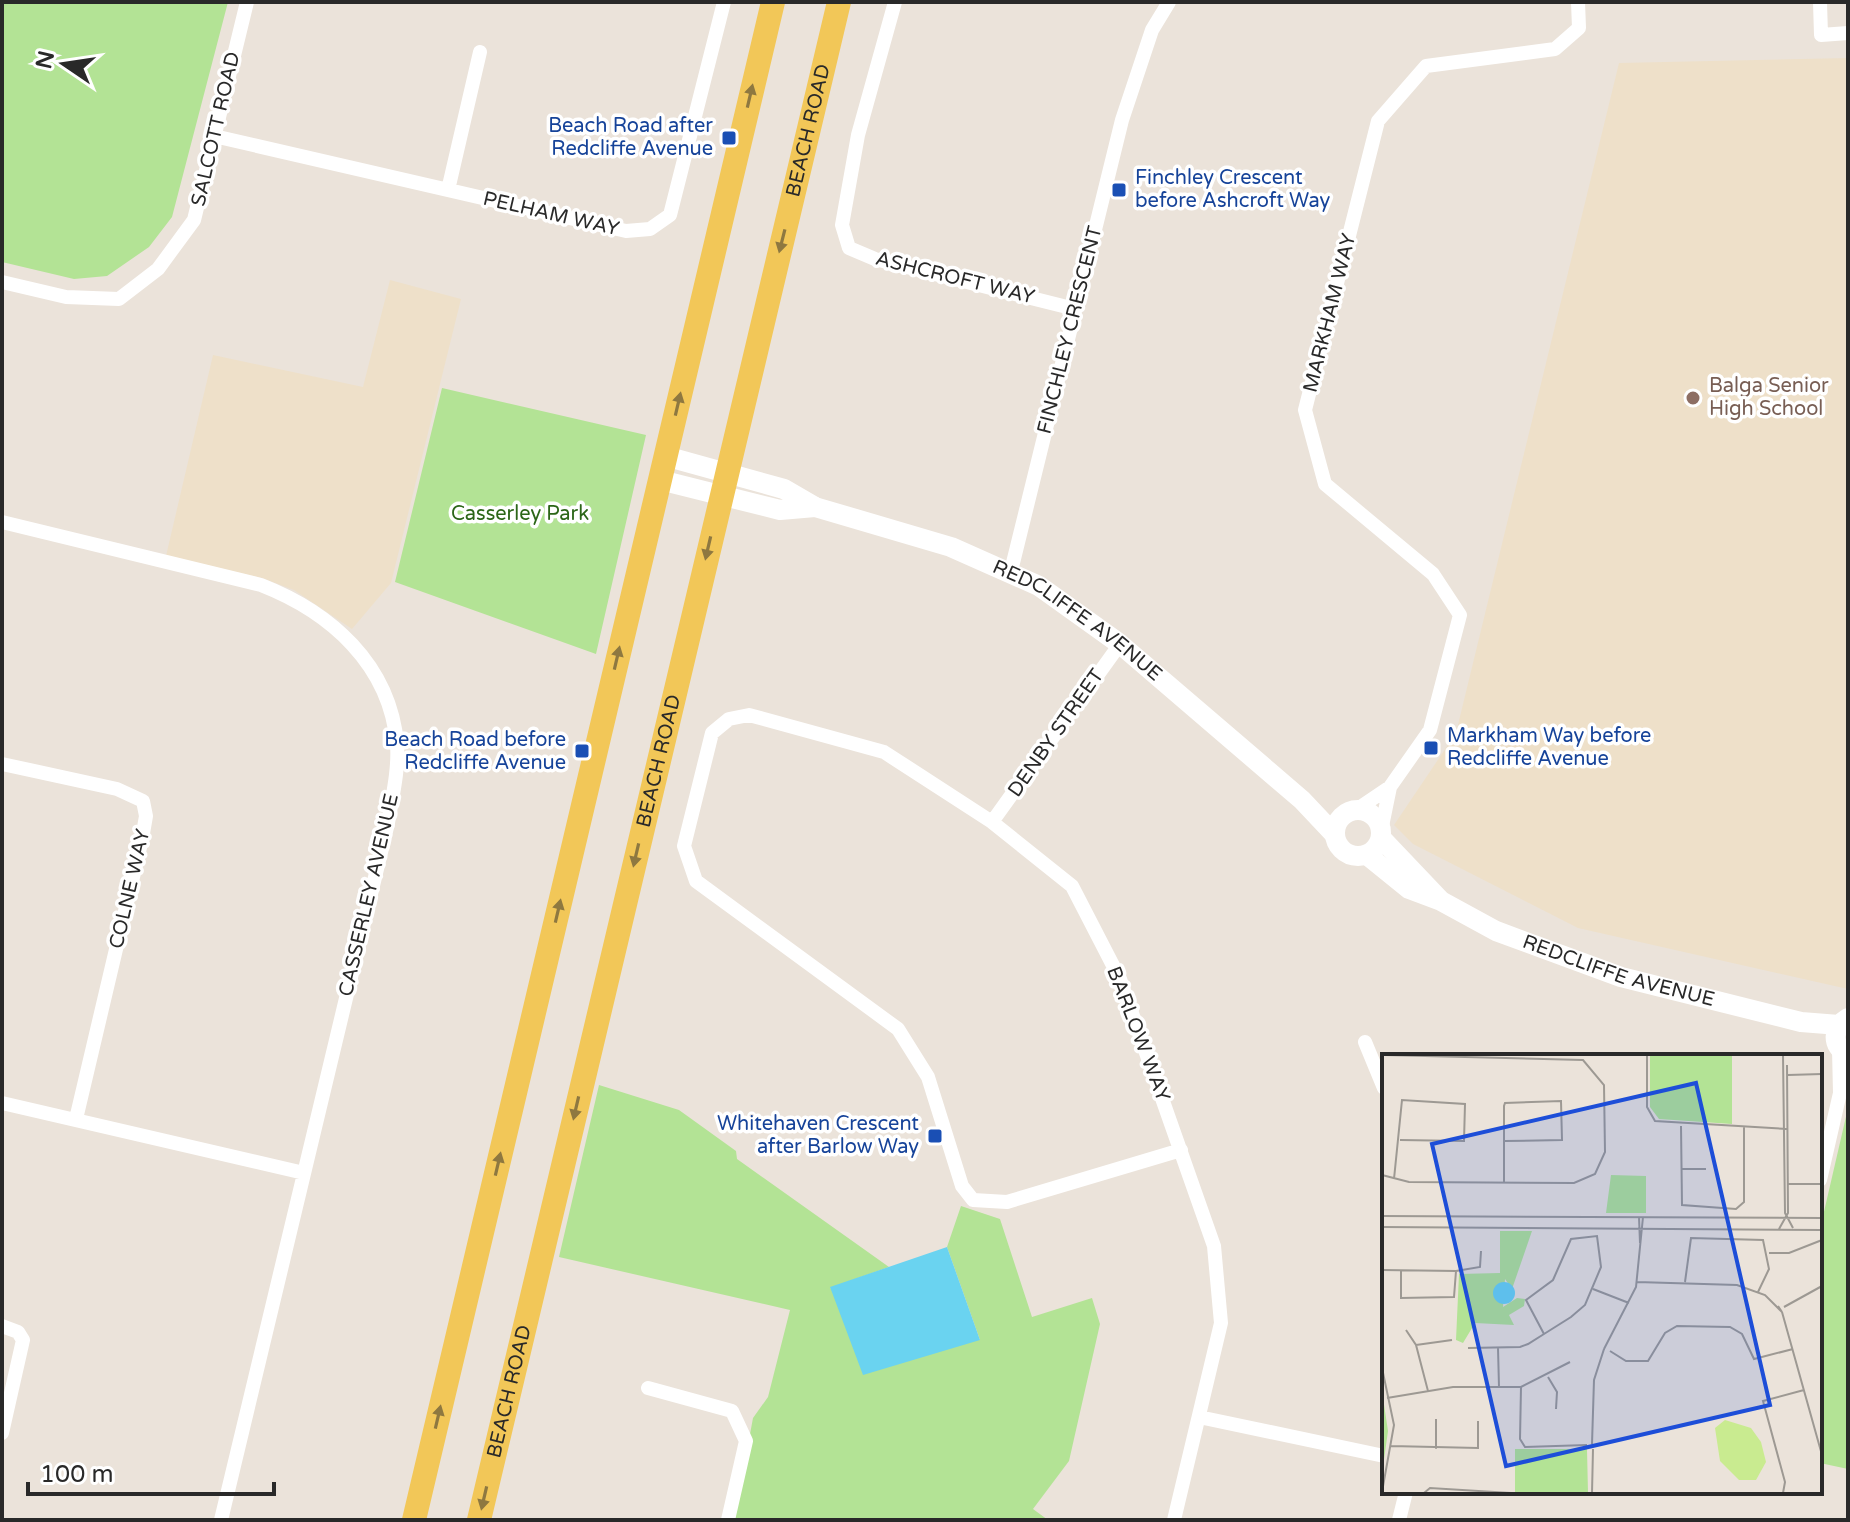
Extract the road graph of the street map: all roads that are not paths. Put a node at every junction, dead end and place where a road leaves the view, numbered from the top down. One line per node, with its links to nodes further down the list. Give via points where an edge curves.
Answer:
1 (247, 2): 11 (street, SALCOTT ROAD)
2 (724, 2): 12 (street, PELHAM WAY, via 670,215 650,229 626,231)
3 (773, 2): 15 (main road, one-way to 3)
4 (839, 2): 16 (main road, BEACH ROAD, one-way to 16)
5 (895, 2): 14 (street, ASHCROFT WAY, via 858,135 842,225 849,248)
6 (1169, 2): 14 (street, FINCHLEY CRESCENT, via 1152,30 1122,120)
7 (1578, 2): 21 (street, MARKHAM WAY, via 1579,28 1555,49 1426,66 1378,121 1305,410 1325,484 1433,574 1460,615 1430,730)
8 (1820, 2): 9 (street, via 1821,35)
9 (1848, 33)
10 (480, 52): 12 (street)
11 (214, 136): 12 (street, PELHAM WAY); 13 (street, SALCOTT ROAD, via 194,220 158,269 119,299 66,297)
12 (448, 190)
13 (2, 282)
14 (1075, 309): 18 (street, FINCHLEY CRESCENT)
15 (662, 468): 16 (street, REDCLIFFE AVENUE); 46 (main road, one-way to 15)
16 (723, 483): 18 (street, REDCLIFFE AVENUE, via 784,489 815,507 951,547); 47 (main road, BEACH ROAD, one-way to 47)
17 (2, 522): 38 (street, CASSERLEY AVENUE, via 289,596 332,622 377,679 397,744 393,795)
18 (1011, 571): 19 (street, REDCLIFFE AVENUE)
19 (1120, 644): 22 (street, REDCLIFFE AVENUE); 24 (street, DENBY STREET)
20 (2, 764): 35 (street, COLNE WAY, via 117,789 143,801 142,839)
21 (1390, 787): 23 (street, MARKHAM WAY); 26 (street, MARKHAM WAY)
22 (1302, 800): 23 (street, REDCLIFFE AVENUE); 25 (street, REDCLIFFE AVENUE)
23 (1353, 810): 25 (street, via 1338,821); 26 (street, via 1370,813)
24 (992, 822): 36 (street, BARLOW WAY, via 1072,886 1120,979); 36 (street, BARLOW WAY, via 884,752 749,715 729,719 712,733 684,846 696,881 898,1029 928,1077 962,1186 973,1200 1007,1202)
25 (1335, 835): 27 (street, via 1346,853)
26 (1381, 835): 27 (street); 28 (street, REDCLIFFE AVENUE)
27 (1367, 855): 28 (street, REDCLIFFE AVENUE, via 1409,889)
28 (1441, 901): 29 (street, REDCLIFFE AVENUE, via 1496,931 1621,977 1801,1022)
29 (1842, 1038): 33 (street)
30 (1365, 1042): 32 (street)
31 (1848, 1078): 33 (street)
32 (1382, 1083)
33 (1840, 1093): 37 (street)
34 (2, 1103): 35 (street)
35 (76, 1119): 38 (street)
36 (1181, 1150): 41 (street, BARLOW WAY, via 1214,1246 1221,1297 1221,1323)
37 (1822, 1171)
38 (304, 1173): 45 (street, CASSERLEY AVENUE)
39 (2, 1326): 42 (street, via 23,1340)
40 (648, 1388): 48 (street, via 732,1411 746,1441)
41 (1199, 1417): 43 (street); 49 (street, BARLOW WAY)
42 (2, 1433)
43 (1382, 1456)
44 (1406, 1494): 50 (street)
45 (221, 1520)
46 (414, 1520)
47 (479, 1520)
48 (728, 1520)
49 (1174, 1520)
50 (1399, 1520)

